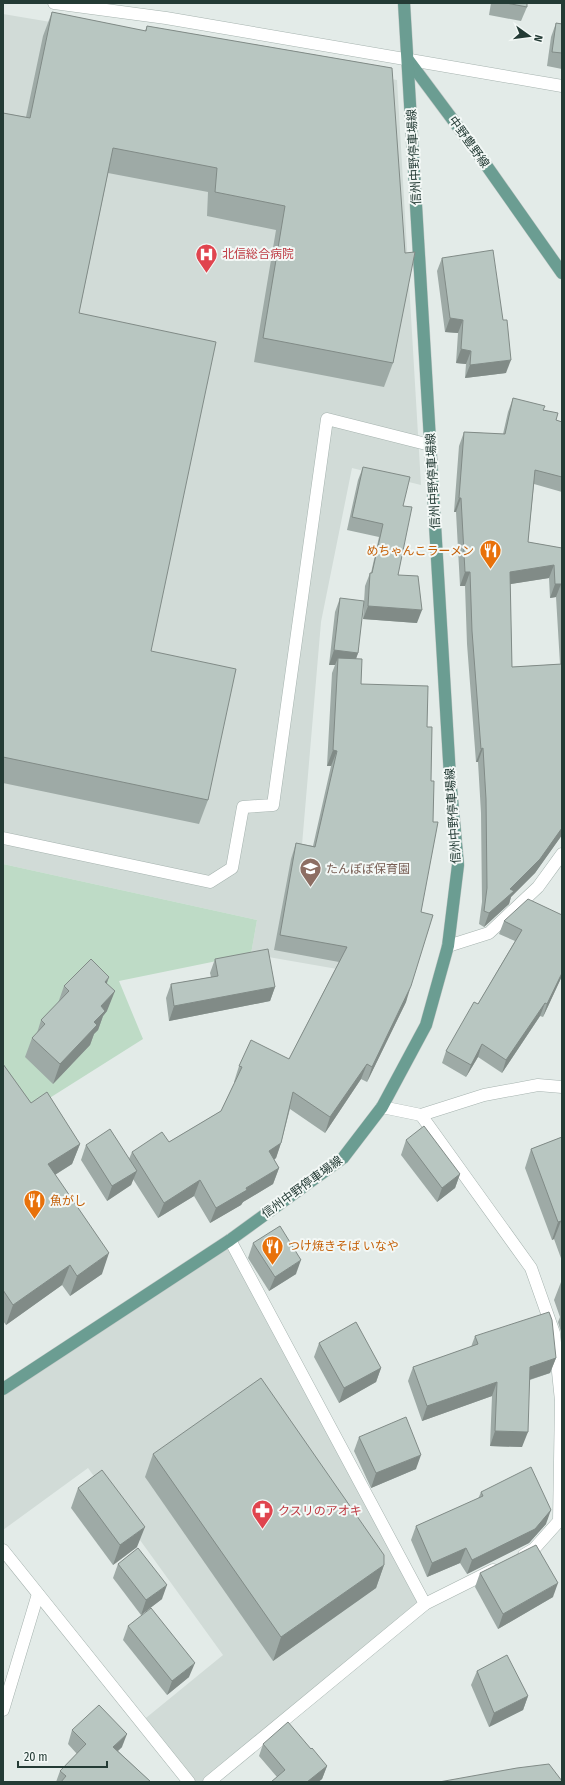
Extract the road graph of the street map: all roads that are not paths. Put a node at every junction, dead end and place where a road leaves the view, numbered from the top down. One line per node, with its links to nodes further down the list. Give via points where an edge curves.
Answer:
1 (54, 3): 3 (street, via 166,18)
2 (404, 3): 3 (main road)
3 (409, 61): 4 (street); 5 (main road, 中野豊野線); 6 (main road, 信州中野停車場線)
4 (562, 86)
5 (562, 273)
6 (430, 445): 7 (street, via 327,419 273,805 243,806 232,868 210,882); 9 (main road, 信州中野停車場線, via 450,777 458,866)
7 (3, 838)
8 (562, 854): 9 (street, via 538,887 488,932)
9 (448, 946): 11 (main road, 信州中野停車場線, via 426,1025)
10 (562, 1087): 12 (street, via 538,1085 484,1095)
11 (382, 1107): 12 (street); 13 (main road, 信州中野停車場線, via 343,1158)
12 (421, 1115): 17 (street, via 531,1268 554,1333 561,1401 559,1521 534,1549)
13 (230, 1240): 14 (main road, 信州中野停車場線); 17 (street)
14 (3, 1389)
15 (3, 1550): 16 (street)
16 (38, 1594): 18 (street); 19 (street)
17 (425, 1604): 20 (street)
18 (3, 1710)
19 (189, 1782)
20 (209, 1782)

